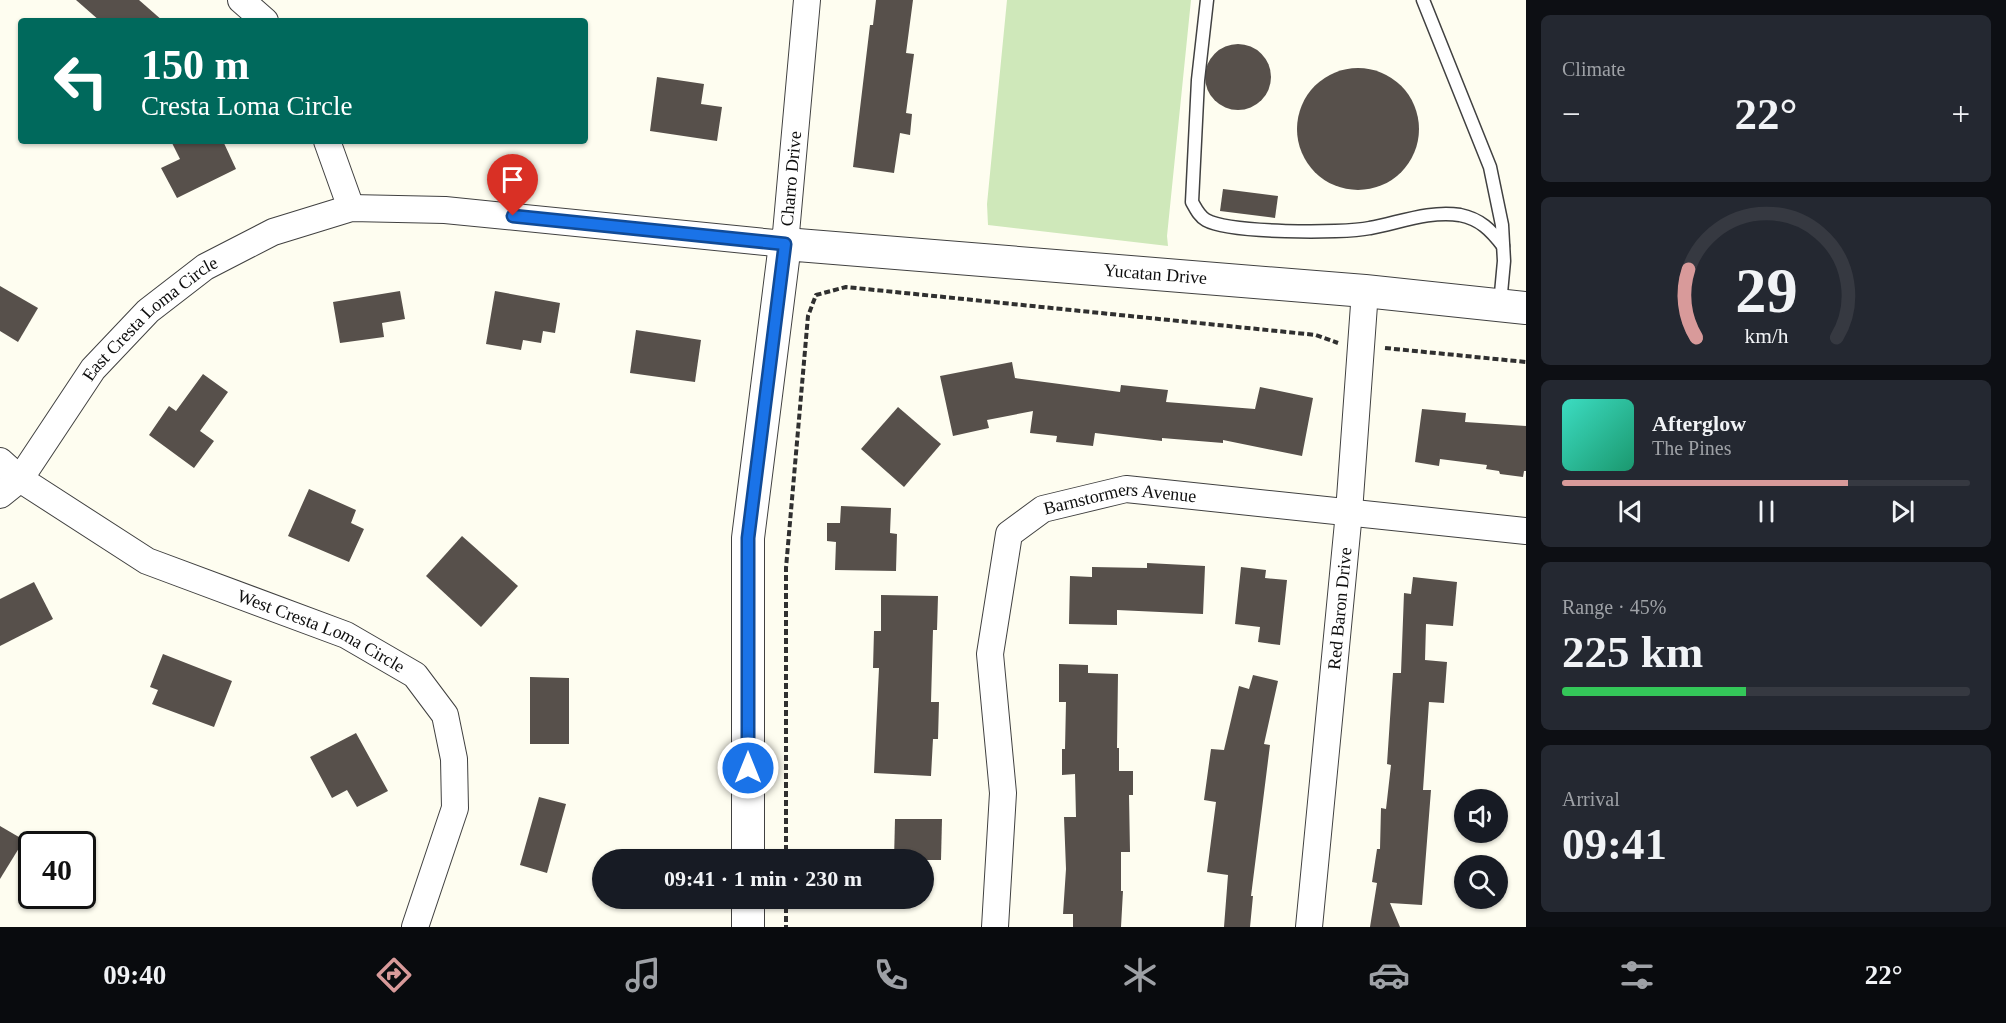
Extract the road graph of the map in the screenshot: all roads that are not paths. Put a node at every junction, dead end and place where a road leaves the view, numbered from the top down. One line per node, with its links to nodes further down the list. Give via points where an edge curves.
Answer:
1 (241, 0): 5 (street)
2 (807, 0): 8 (street, Charro Drive)
3 (1207, 0): 9 (lane, via 1198,80 1192,202 1205,219 1228,227 1328,232 1368,229 1446,214 1478,220)
4 (1423, 0): 9 (lane, via 1490,167)
5 (262, 18)
6 (328, 144): 7 (street)
7 (351, 208): 8 (street, East Cresta Loma Circle, via 445,210); 13 (street, East Cresta Loma Circle, via 273,232 205,267 148,311 93,369)
8 (785, 244): 10 (street, Yucatan Drive); 17 (street, Charro Drive, via 748,538)
9 (1503, 246): 11 (lane)
10 (1365, 291): 11 (street, Yucatan Drive); 15 (street, Red Baron Drive)
11 (1513, 306)
12 (0, 461): 13 (street, West Cresta Loma Circle)
13 (20, 479): 14 (street, East Cresta Loma Circle); 19 (street, West Cresta Loma Circle, via 147,561 346,635 415,675 445,715 454,759 455,808)
14 (0, 495)
15 (1349, 512): 16 (street, Barnstormers Avenue); 21 (street, Barnstormers Avenue, via 1126,489 1043,509 1009,534 990,654 1003,793); 22 (street, Red Baron Drive)
16 (1526, 531)
17 (748, 849)
18 (748, 909): 20 (street)
19 (415, 927)
20 (748, 927)
21 (995, 927)
22 (1309, 927)

